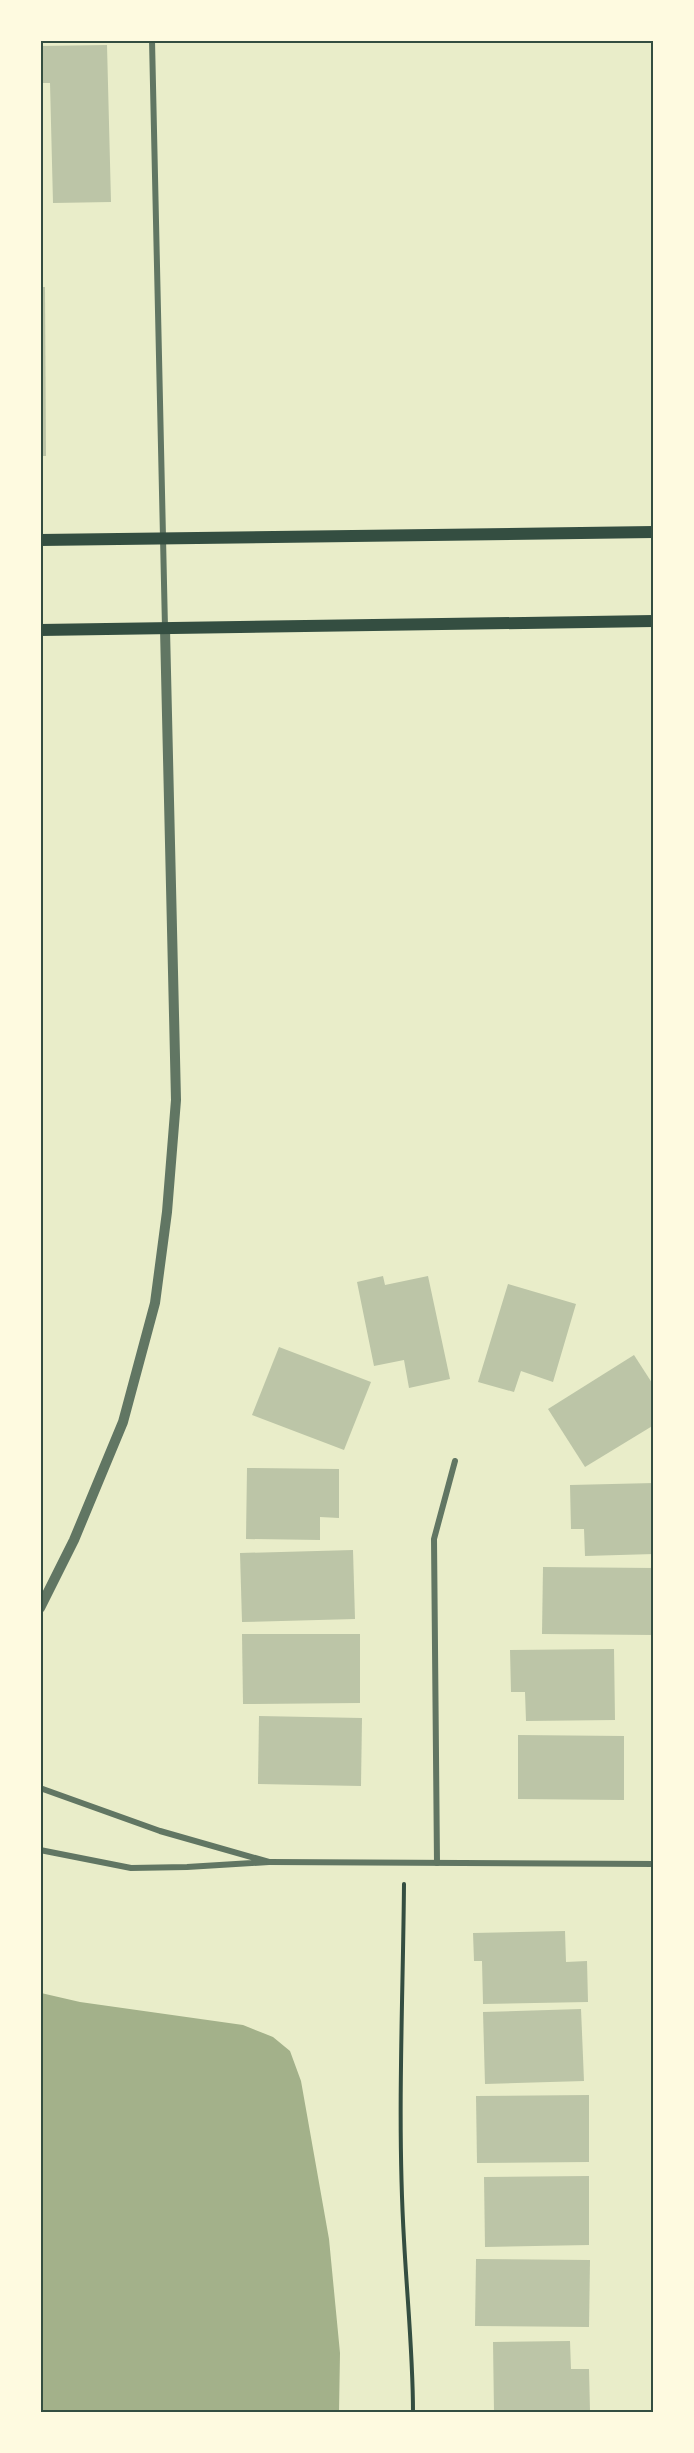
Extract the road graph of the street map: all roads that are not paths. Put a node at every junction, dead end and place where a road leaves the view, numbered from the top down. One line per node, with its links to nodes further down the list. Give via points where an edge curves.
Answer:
1 (152, 40): 3 (street)
2 (654, 532): 3 (main road)
3 (163, 538): 4 (main road); 6 (street)
4 (40, 540)
5 (654, 621): 6 (main road)
6 (165, 628): 7 (main road); 9 (street, via 176,1100 167,1212 155,1303 123,1422 74,1540)
7 (40, 630)
8 (455, 1461): 13 (street, via 434,1539)
9 (40, 1608)
10 (40, 1788): 12 (street, via 160,1831)
11 (40, 1850): 12 (street, via 130,1868)
12 (269, 1862): 13 (street)
13 (437, 1863): 14 (street)
14 (654, 1864)

